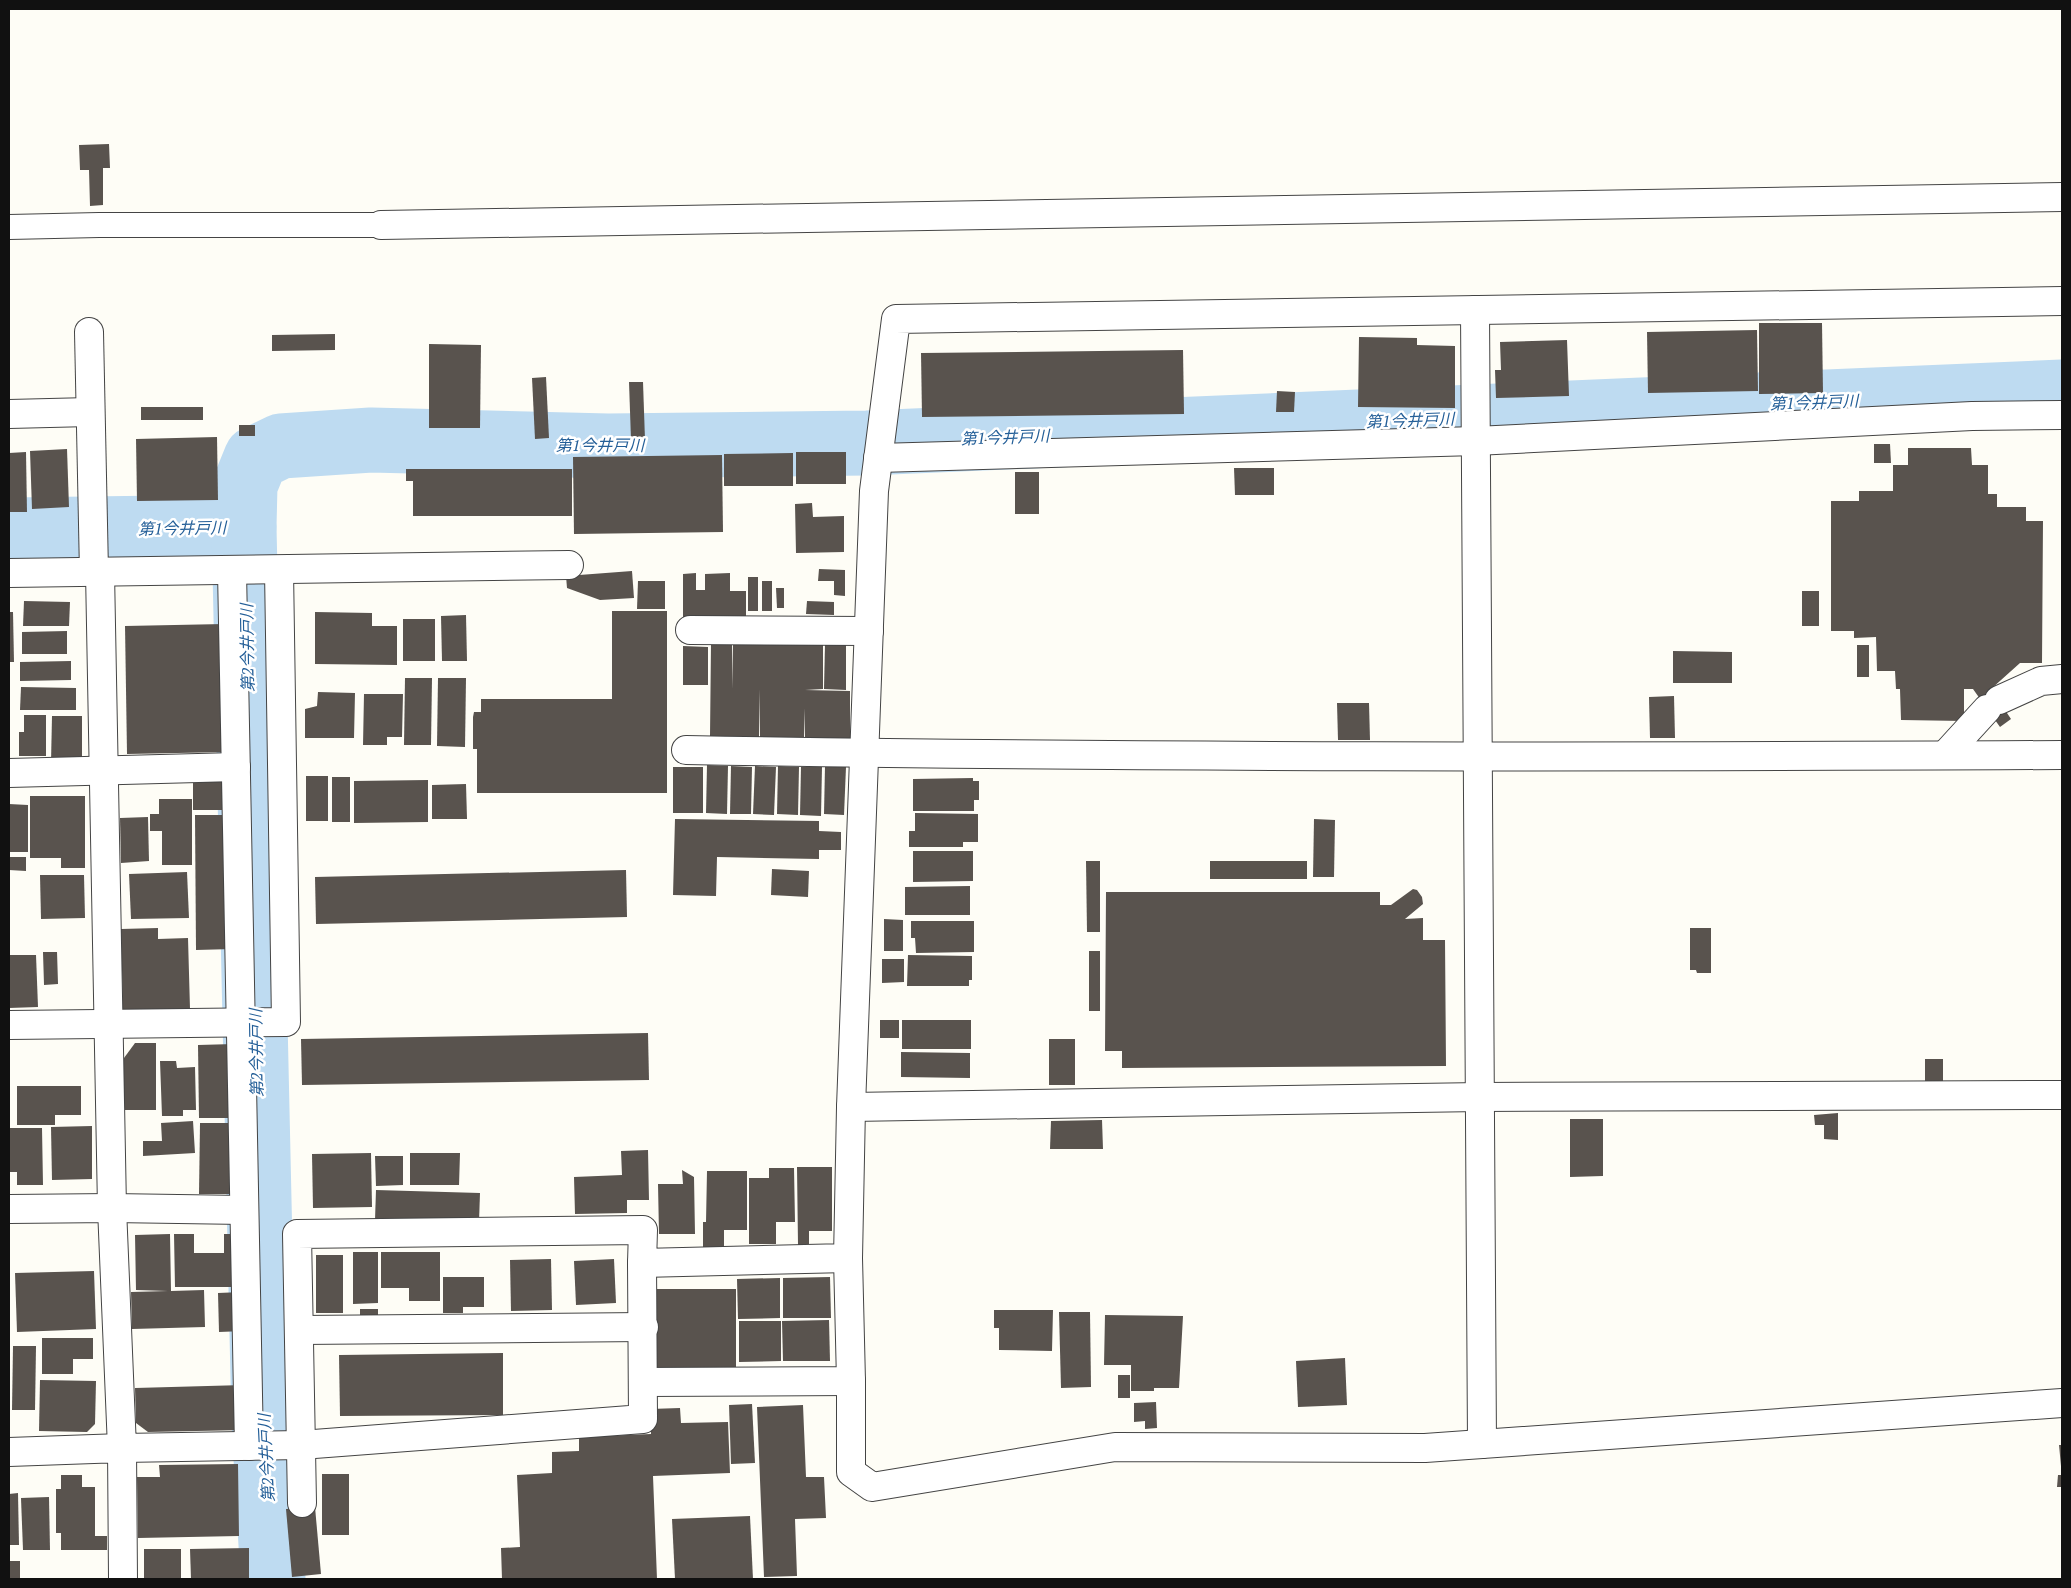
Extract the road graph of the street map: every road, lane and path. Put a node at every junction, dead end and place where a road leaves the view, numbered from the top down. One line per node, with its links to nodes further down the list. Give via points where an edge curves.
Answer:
1 (2062, 197): 2 (street)
2 (381, 225): 3 (street)
3 (9, 227)
4 (2062, 301): 5 (street)
5 (1475, 312): 10 (street); 11 (street, via 896,319)
6 (88, 332): 7 (street)
7 (90, 413): 8 (street); 14 (street)
8 (9, 414)
9 (2062, 415): 10 (street, via 1972,416)
10 (1476, 439): 11 (street); 24 (street)
11 (878, 457): 18 (street)
12 (569, 565): 13 (street)
13 (278, 570): 15 (street); 28 (street, via 286,1022)
14 (96, 571): 15 (street); 16 (street); 26 (street)
15 (234, 571): 25 (street)
16 (9, 573)
17 (690, 630): 18 (street)
18 (869, 631): 21 (street)
19 (2062, 679): 22 (street, via 2041,681 1993,705)
20 (686, 750): 21 (street)
21 (864, 753): 24 (street); 33 (street)
22 (1945, 755): 23 (street); 24 (street)
23 (2062, 755)
24 (1478, 756): 32 (street)
25 (236, 767): 26 (street); 28 (street)
26 (104, 771): 27 (street); 29 (street)
27 (9, 773)
28 (241, 1022): 29 (street); 36 (street)
29 (108, 1024): 30 (street); 34 (street)
30 (9, 1025)
31 (2062, 1095): 32 (street)
32 (1480, 1097): 33 (street); 45 (street)
33 (851, 1107): 37 (street)
34 (112, 1208): 35 (street); 36 (street); 47 (street)
35 (9, 1209)
36 (244, 1210): 46 (street)
37 (848, 1258): 38 (street); 41 (street)
38 (642, 1263): 39 (street); 40 (street, via 643,1230 297,1234)
39 (644, 1327): 40 (street); 42 (street)
40 (300, 1330): 44 (street)
41 (850, 1381): 42 (street); 45 (street, via 850,1472 872,1487 1115,1447 1425,1448)
42 (643, 1382): 44 (street, via 643,1419)
43 (2062, 1403): 45 (street)
44 (301, 1444): 46 (street); 49 (street)
45 (1482, 1444)
46 (249, 1446): 47 (street)
47 (122, 1448): 48 (street); 50 (street)
48 (9, 1452)
49 (302, 1503)
50 (122, 1579)

